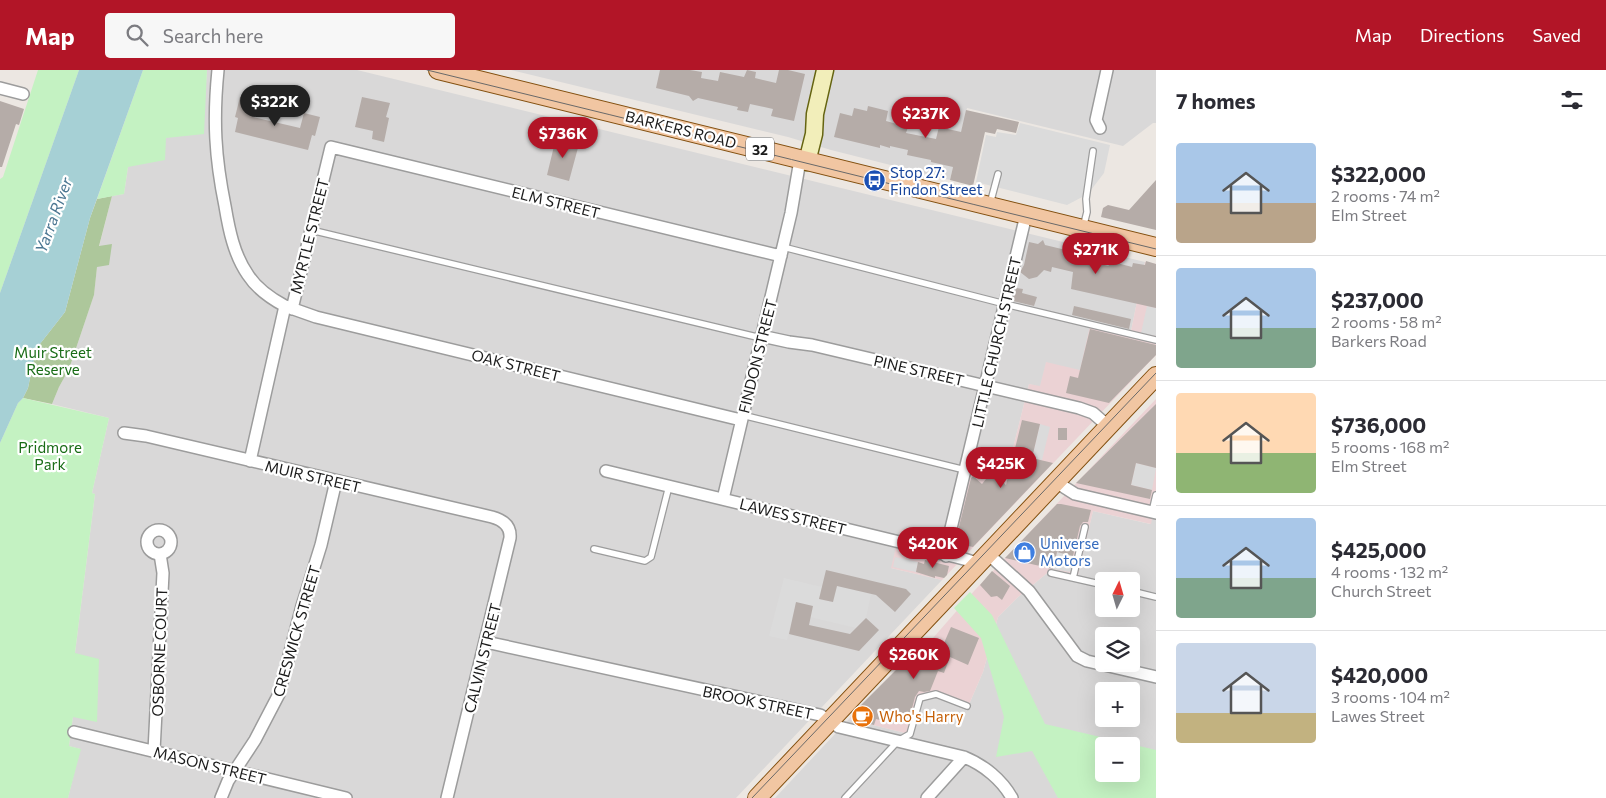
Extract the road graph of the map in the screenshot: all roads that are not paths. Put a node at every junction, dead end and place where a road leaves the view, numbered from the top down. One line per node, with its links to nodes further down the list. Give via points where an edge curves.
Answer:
1 (218, 70): 19 (street, OAK STREET, via 216,160 233,242 258,288)
2 (438, 70): 10 (main road, BARKERS ROAD / 32)
3 (825, 70): 10 (street, via 815,114 807,132)
4 (1107, 70): 7 (street, via 1096,120)
5 (0, 88): 6 (street)
6 (23, 94)
7 (1100, 128)
8 (331, 147): 15 (street, MYRTLE STREET); 17 (street, ELM STREET)
9 (1093, 151): 14 (lane, via 1087,212)
10 (804, 161): 12 (main road, BARKERS ROAD / 32); 17 (street, FINDON STREET)
11 (998, 174): 12 (lane)
12 (989, 206): 13 (main road, BARKERS ROAD / 32)
13 (1026, 215): 14 (main road, BARKERS ROAD / 32); 18 (street, LITTLE CHURCH STREET)
14 (1082, 229): 16 (main road, BARKERS ROAD / 32)
15 (311, 230): 19 (street, MYRTLE STREET); 20 (lane)
16 (1156, 247)
17 (782, 252): 18 (lane); 20 (street, FINDON STREET)
18 (1005, 304): 21 (lane); 23 (street, LITTLE CHURCH STREET)
19 (288, 308): 24 (street, OAK STREET, via 335,322); 27 (street, MYRTLE STREET)
20 (762, 334): 23 (street, PINE STREET); 24 (street, FINDON STREET)
21 (1156, 340)
22 (1156, 376): 25 (main road)
23 (985, 386): 25 (street, PINE STREET, via 1088,411); 28 (street, LITTLE CHURCH STREET)
24 (742, 417): 28 (lane); 34 (street, FINDON STREET)
25 (1108, 427): 31 (main road)
26 (124, 433): 27 (street, MUIR STREET)
27 (250, 461): 30 (street, MUIR STREET)
28 (965, 470): 40 (street, LITTLE CHURCH STREET)
29 (606, 471): 32 (street, LAWES STREET)
30 (336, 481): 36 (street, MUIR STREET); 55 (street, CRESWICK STREET, via 279,694)
31 (1056, 482): 35 (street, via 1075,494); 41 (main road)
32 (669, 486): 34 (street, LAWES STREET); 38 (lane, via 652,557 645,562)
33 (1156, 496): 35 (lane)
34 (723, 499): 40 (street, LAWES STREET)
35 (1154, 513)
36 (501, 520): 47 (street, CALVIN STREET, via 510,529 510,538)
37 (1085, 526): 43 (lane)
38 (594, 549)
39 (160, 554): 53 (street, OSBORNE COURT, via 163,573)
40 (946, 556): 41 (street, LAWES STREET)
41 (983, 559): 48 (street, via 1029,591 1077,656); 50 (main road)
42 (1051, 573): 43 (lane)
43 (1073, 578): 44 (lane)
44 (1095, 583)
45 (1140, 593): 46 (lane)
46 (1156, 597)
47 (486, 642): 50 (street, BROOK STREET, via 820,715); 58 (street, CALVIN STREET)
48 (1156, 677)
49 (967, 706): 52 (lane, via 936,694 920,698 910,734)
50 (830, 721): 52 (street, BROOK STREET, via 840,727); 59 (main road)
51 (74, 732): 53 (street, MASON STREET)
52 (898, 741): 54 (street, BROOK STREET); 60 (lane)
53 (154, 751): 55 (street, MASON STREET)
54 (964, 757): 61 (street); 62 (street, BROOK STREET, via 994,776)
55 (234, 770): 56 (street, CRESWICK STREET); 57 (street, MASON STREET)
56 (221, 798)
57 (346, 798)
58 (447, 798)
59 (757, 798)
60 (845, 798)
61 (927, 798)
62 (1012, 798)

